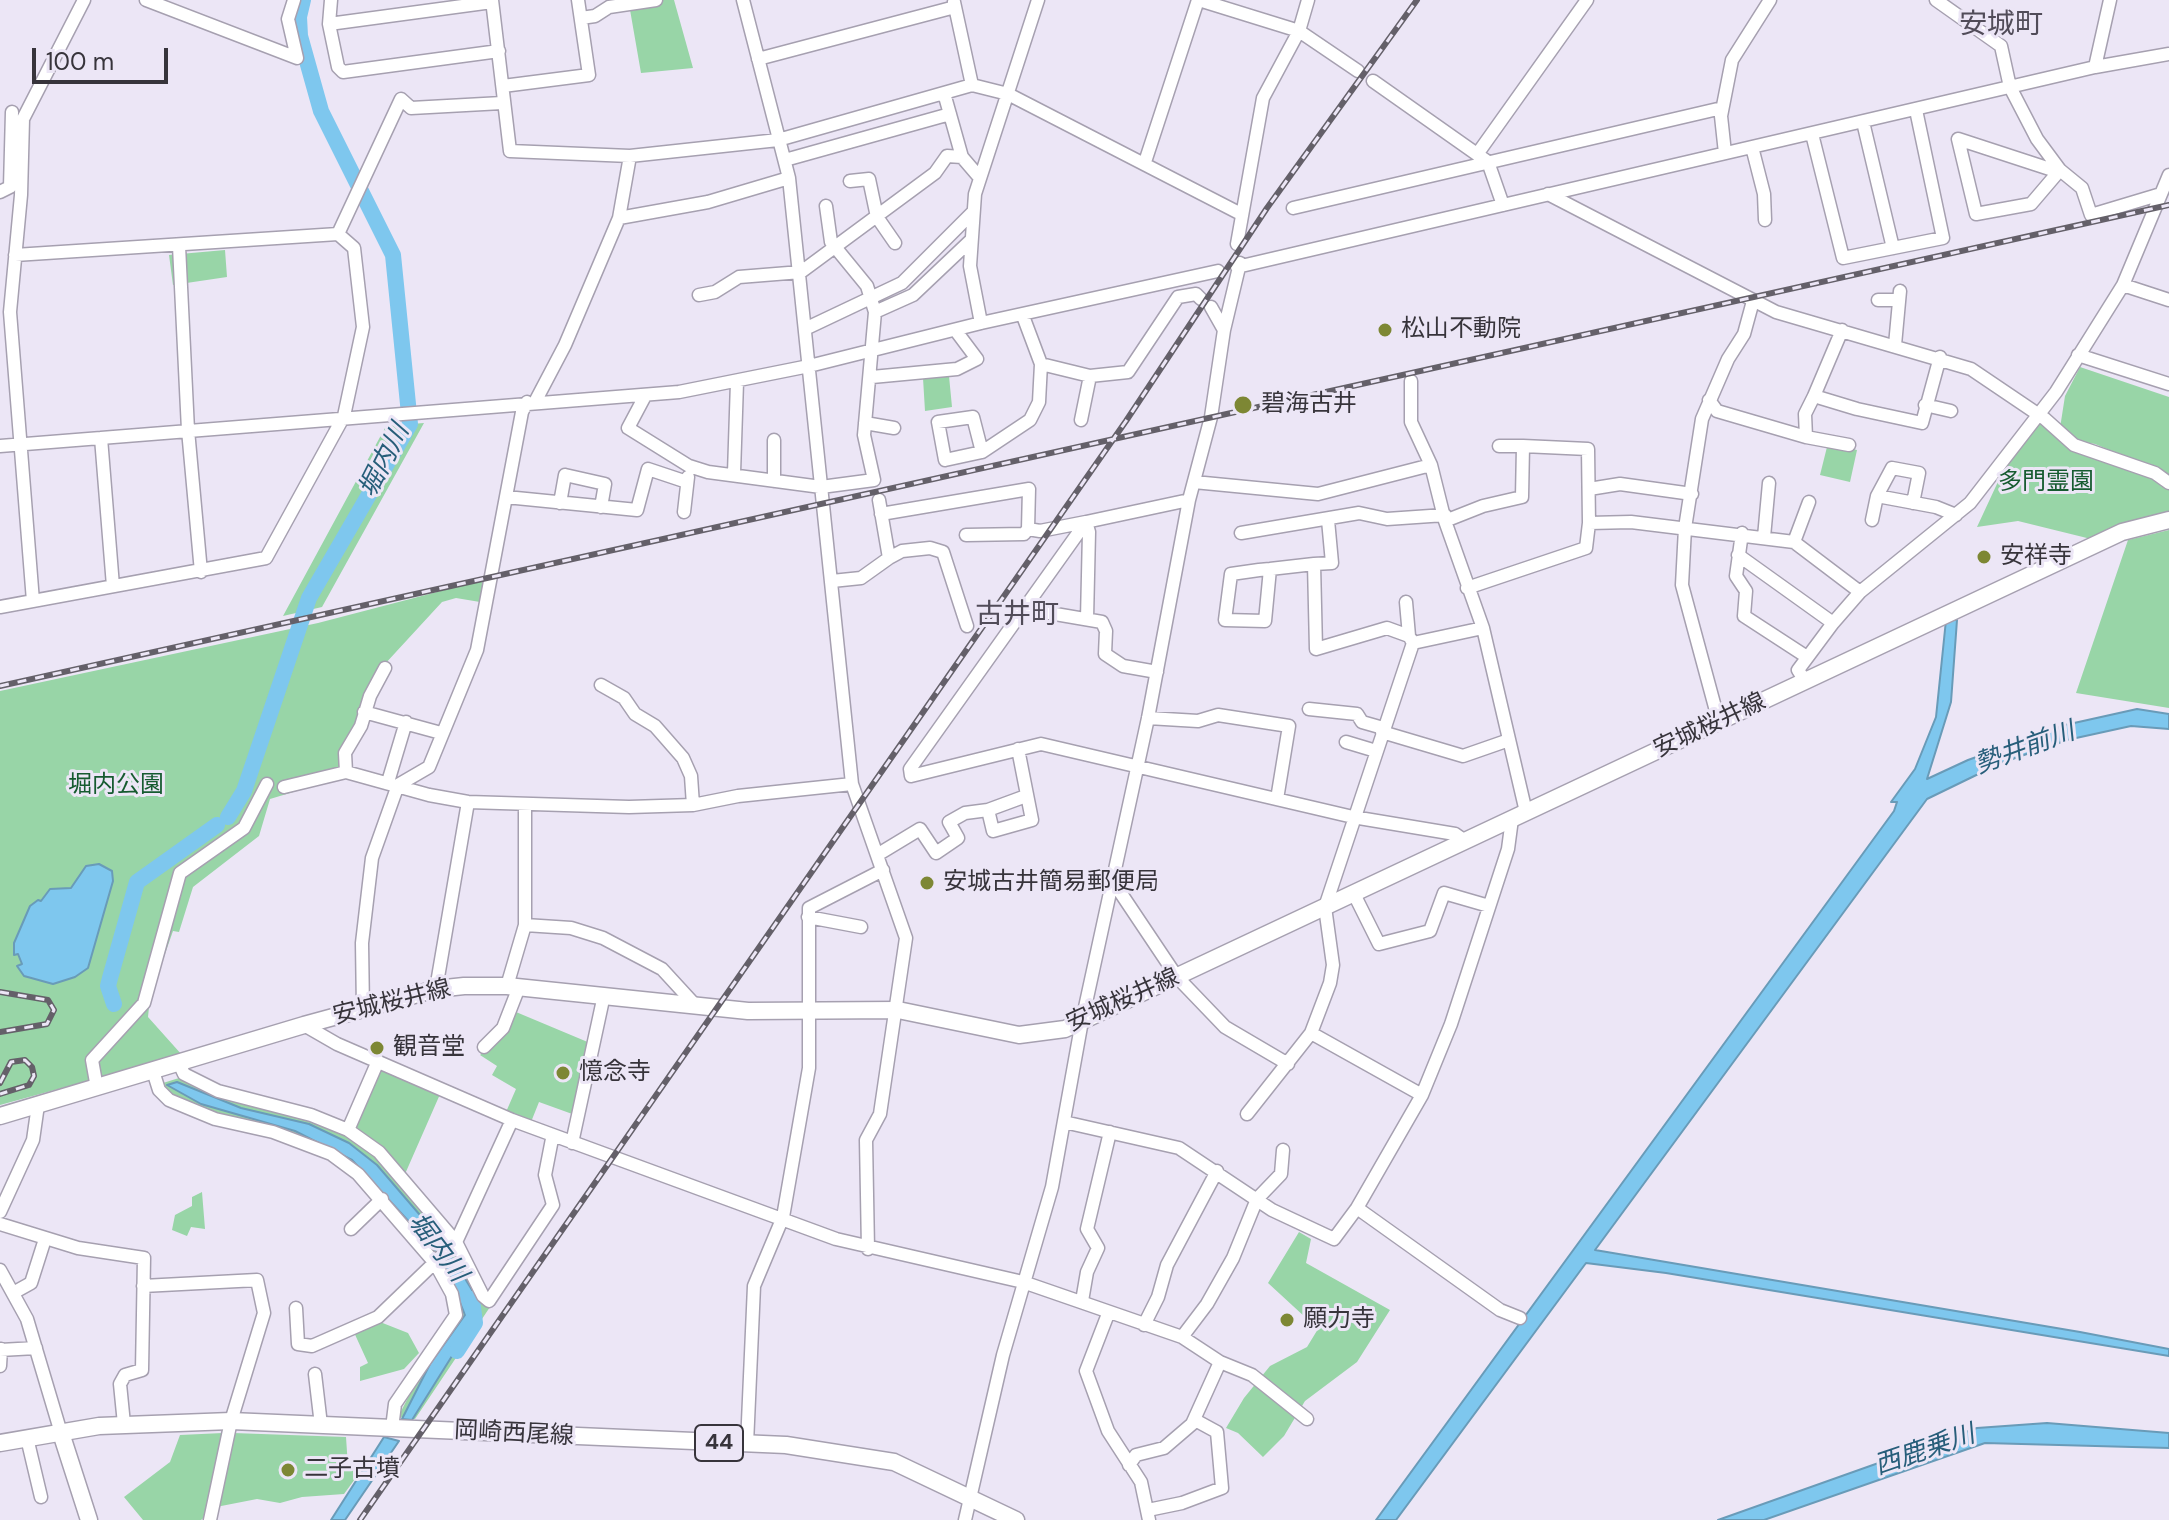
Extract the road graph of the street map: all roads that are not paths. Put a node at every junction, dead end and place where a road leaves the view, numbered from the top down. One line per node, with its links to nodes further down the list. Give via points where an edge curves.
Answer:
1 (84, 0): 34 (street)
2 (146, 0): 3 (street, via 297,58 288,19)
3 (294, 0)
4 (331, 0): 18 (street)
5 (578, 0): 17 (street)
6 (656, 0): 17 (street, via 609,7)
7 (743, 0): 22 (street)
8 (1038, 0): 30 (street)
9 (1199, 0): 19 (street); 45 (street)
10 (1308, 0): 19 (street)
11 (1587, 0): 43 (street)
12 (1770, 0): 32 (street, via 1732,60)
13 (1936, 0): 28 (street, via 2001,46)
14 (2110, 0): 23 (street)
15 (492, 1): 18 (street); 20 (street)
16 (955, 4): 22 (street); 26 (street)
17 (581, 18): 27 (street, via 589,75)
18 (329, 24): 20 (street, via 343,72)
19 (1299, 31): 24 (street); 58 (street, via 1263,98)
20 (499, 51): 27 (street)
21 (2169, 54): 23 (street)
22 (758, 59): 38 (street)
23 (2095, 67): 28 (street)
24 (1358, 71)
25 (1373, 81): 43 (street)
26 (972, 85): 29 (street); 30 (street)
27 (503, 86): 31 (street)
28 (2010, 87): 33 (street); 46 (street)
29 (944, 93): 35 (street); 38 (street)
30 (1008, 94): 45 (street); 49 (street)
31 (502, 103): 41 (street, via 510,151); 62 (street, via 411,108 401,99)
32 (1722, 108): 40 (street); 43 (street)
33 (1916, 110): 36 (street); 67 (street, via 1943,238)
34 (13, 113): 51 (street, via 10,187); 69 (street)
35 (950, 114): 42 (street); 44 (street)
36 (1863, 122): 37 (street); 67 (street)
37 (1812, 134): 39 (street); 67 (street, via 1843,258)
38 (778, 140): 41 (street); 44 (street)
39 (1752, 147): 40 (street); 61 (street)
40 (1725, 153): 52 (street)
41 (630, 156): 60 (street)
42 (962, 157): 49 (street); 59 (street, via 947,156 935,173)
43 (1483, 157): 54 (street); 56 (street)
44 (785, 160): 48 (street)
45 (1145, 162): 58 (street)
46 (2058, 170): 46 (street, via 2031,204 1976,214 1958,139); 53 (street, via 2082,188 2091,215)
47 (2169, 175): 53 (street)
48 (789, 178): 60 (street, via 708,202); 71 (street)
49 (980, 178): 57 (street)
50 (850, 181): 59 (street, via 869,179)
51 (0, 192)
52 (1548, 194): 54 (street); 77 (street)
53 (2161, 194): 72 (street)
54 (1503, 205): 82 (street, via 1239,265)
55 (826, 206): 68 (street)
56 (1293, 208)
57 (972, 213): 63 (street); 74 (street, via 902,283)
58 (1241, 214): 65 (street)
59 (877, 217): 64 (street); 68 (street)
60 (619, 218): 99 (street, via 565,345)
61 (1765, 220)
62 (338, 234): 66 (street); 103 (street, via 354,248 363,327)
63 (970, 241): 78 (street, via 913,295); 80 (street)
64 (895, 243)
65 (1237, 244)
66 (179, 246): 69 (street); 107 (street)
67 (1893, 248)
68 (835, 249): 71 (street); 74 (street, via 867,286)
69 (15, 255): 111 (street, via 10,312)
70 (1218, 271): 79 (street)
71 (801, 272): 73 (street, via 739,277); 81 (street)
72 (2123, 285): 76 (street); 87 (street)
73 (699, 295)
74 (870, 297): 78 (street); 81 (street)
75 (1878, 300): 85 (street, via 1900,295)
76 (2169, 300)
77 (1753, 301): 83 (street); 98 (street, via 1744,334)
78 (875, 312): 86 (street)
79 (1023, 316): 80 (street); 89 (street)
80 (981, 323): 84 (street)
81 (807, 328): 90 (street)
82 (1224, 330): 91 (street, via 1196,294 1178,297 1128,372); 122 (street, via 1211,417)
83 (1842, 330): 85 (street); 97 (street)
84 (956, 331): 86 (street); 92 (street, via 977,359 957,369)
85 (1895, 345): 88 (street)
86 (874, 350): 90 (street); 92 (street)
87 (2078, 355): 95 (street); 102 (street)
88 (1940, 357): 100 (street); 102 (street, via 1982,375)
89 (1041, 364): 91 (street); 116 (street, via 1039,402 1030,420)
90 (809, 366): 94 (street); 125 (street)
91 (1090, 376): 104 (street)
92 (872, 377): 105 (street)
93 (1411, 381): 117 (street, via 1411,422)
94 (737, 382): 96 (street); 119 (street)
95 (2169, 384)
96 (645, 396): 99 (street); 118 (street, via 628,428)
97 (1814, 396): 100 (street, via 1922,423); 108 (street, via 1805,414)
98 (1709, 400): 108 (street, via 1717,411); 127 (street)
99 (531, 402): 103 (street); 129 (street, via 522,412)
100 (1925, 405): 101 (street)
101 (1951, 411)
102 (2038, 415): 124 (street, via 2074,445 2155,473); 138 (street)
103 (344, 416): 107 (street); 156 (street, via 266,558)
104 (1081, 420)
105 (865, 423): 106 (street); 125 (street, via 874,480)
106 (894, 428)
107 (188, 430): 109 (street); 156 (street)
108 (1806, 437): 112 (street)
109 (101, 438): 111 (street); 158 (street)
110 (774, 440): 120 (street)
111 (20, 444): 113 (street); 161 (street)
112 (1849, 445)
113 (0, 446)
114 (1499, 446): 115 (street)
115 (1523, 446): 126 (street, via 1588,449); 139 (street, via 1522,497)
116 (982, 452)
117 (1431, 465): 122 (street, via 1318,494); 139 (street)
118 (689, 466): 119 (street); 121 (street)
119 (734, 473): 120 (street)
120 (774, 481): 125 (street)
121 (687, 482): 135 (street, via 648,469 637,510); 136 (street)
122 (1194, 482): 131 (street)
123 (1769, 483): 150 (street)
124 (2169, 483)
125 (821, 487): 157 (street)
126 (1589, 489): 127 (street, via 1620,484); 144 (street)
127 (1692, 494): 145 (street)
128 (1877, 496): 134 (street); 134 (street, via 1892,468 1919,473); 141 (street)
129 (506, 497): 133 (street); 181 (street, via 477,650)
130 (879, 500): 137 (street)
131 (1189, 500): 143 (street); 172 (street)
132 (1809, 502): 151 (street)
133 (560, 503): 135 (street); 135 (street, via 565,475 605,484)
134 (1913, 503): 138 (street)
135 (601, 507)
136 (684, 512)
137 (881, 514): 146 (street, via 1029,489); 153 (street)
138 (1956, 515): 160 (street)
139 (1445, 518): 140 (street, via 1387,519 1359,513); 159 (street)
140 (1328, 520): 147 (street); 154 (street, via 1332,563)
141 (1872, 520)
142 (2169, 520): 173 (main road, 安城桜井線, via 2122,532)
143 (1086, 522): 146 (street); 164 (street); 165 (street)
144 (1589, 523): 145 (street); 159 (street, via 1586,548)
145 (1685, 528): 148 (street); 179 (street, via 1682,585)
146 (1028, 529): 149 (street, via 1024,534)
147 (1241, 533)
148 (1742, 533): 150 (street); 152 (street)
149 (966, 535)
150 (1764, 537): 151 (street)
151 (1794, 542): 160 (street)
152 (1738, 555): 166 (street); 170 (street, via 1736,576 1746,591 1744,616)
153 (889, 558): 157 (street, via 861,578); 167 (street, via 902,551 943,552)
154 (1314, 564): 155 (street); 169 (street, via 1316,649 1387,628)
155 (1270, 569): 155 (street, via 1231,574 1225,620 1265,621)
156 (201, 572): 158 (street)
157 (832, 581): 191 (street)
158 (113, 586): 161 (street)
159 (1467, 588): 168 (street)
160 (1860, 592): 166 (street)
161 (33, 601): 163 (street)
162 (1406, 602): 169 (street)
163 (0, 607)
164 (1026, 609): 165 (street); 184 (street, via 909,773 914,777)
165 (1087, 619): 172 (street, via 1102,622 1105,654 1123,666)
166 (1833, 623): 170 (street)
167 (967, 626)
168 (1483, 628): 169 (street); 182 (street)
169 (1411, 640): 180 (street)
170 (1807, 657): 173 (street, via 1798,670)
171 (385, 668): 176 (street)
172 (1157, 672): 177 (street)
173 (1805, 681): 179 (main road, 安城桜井線)
174 (601, 685): 197 (street, via 624,698 683,758 691,776)
175 (1309, 709): 180 (street, via 1357,714 1362,722)
176 (364, 712): 178 (street); 188 (street, via 345,753)
177 (1148, 718): 187 (street); 195 (street, via 1198,721 1218,715 1289,726)
178 (406, 722): 181 (street); 190 (street)
179 (1719, 722): 200 (main road, 安城桜井線)
180 (1383, 730): 182 (street, via 1463,756); 185 (street)
181 (441, 733): 186 (street)
182 (1509, 740): 200 (street)
183 (1346, 742): 185 (street)
184 (1018, 749): 187 (street, via 1041,744); 194 (street)
185 (1376, 751): 201 (street)
186 (429, 767): 190 (street); 193 (street)
187 (1137, 768): 195 (street); 205 (street)
188 (346, 772): 190 (street); 192 (street)
189 (267, 784): 228 (street, via 244,828 180,873 144,1003 94,1054 91,1066)
190 (393, 784): 193 (street); 217 (street, via 372,858 362,943)
191 (852, 784): 197 (street); 203 (street)
192 (284, 787)
193 (423, 793): 196 (street)
194 (1026, 796): 199 (street); 199 (street, via 1032,820 993,831)
195 (1277, 799): 201 (street)
196 (468, 802): 198 (street); 214 (street)
197 (693, 805): 198 (street)
198 (525, 806): 210 (street)
199 (988, 810): 203 (street, via 949,822 958,838 936,853 920,829)
200 (1519, 816): 202 (main road, 安城桜井線); 207 (street)
201 (1353, 817): 202 (street, via 1455,834); 208 (street)
202 (1465, 841): 206 (main road, 安城桜井線)
203 (877, 855): 204 (street)
204 (883, 870): 209 (street, via 809,908); 219 (street, via 906,938)
205 (1112, 880): 212 (street); 220 (street)
206 (1354, 894): 207 (street, via 1379,944 1430,931 1444,893); 208 (main road, 安城桜井線)
207 (1489, 906): 229 (street)
208 (1325, 907): 212 (main road, 安城桜井線); 222 (street, via 1333,965)
209 (808, 917): 211 (street); 218 (street)
210 (525, 925): 213 (street); 216 (street, via 571,928 603,938 662,969)
211 (861, 927)
212 (1177, 977): 220 (main road, 安城桜井線); 226 (street, via 1225,1027)
213 (513, 986): 214 (main road, 安城桜井線); 215 (main road, 安城桜井線); 223 (street, via 503,1028)
214 (436, 989): 217 (main road, 安城桜井線)
215 (604, 995): 216 (main road, 安城桜井線); 238 (street)
216 (696, 1006): 218 (main road, 安城桜井線)
217 (363, 1010): 221 (main road, 安城桜井線)
218 (812, 1010): 219 (main road, 安城桜井線); 245 (street, via 809,1068)
219 (898, 1010): 220 (main road, 安城桜井線, via 1019,1035); 250 (street, via 880,1114 866,1140)
220 (1082, 1021): 234 (street)
221 (304, 1025): 224 (street); 225 (main road, 安城桜井線)
222 (1311, 1033): 226 (street); 229 (street)
223 (484, 1047)
224 (378, 1061): 233 (street); 235 (street)
225 (179, 1063): 227 (main road, 安城桜井線); 235 (street, via 184,1074 218,1091)
226 (1288, 1064): 231 (street)
227 (153, 1071): 228 (main road, 安城桜井線); 241 (street, via 169,1100 331,1154)
228 (97, 1088): 230 (main road, 安城桜井線)
229 (1422, 1095): 243 (street)
230 (38, 1105): 232 (main road, 安城桜井線); 244 (street, via 33,1140)
231 (1247, 1114)
232 (0, 1116)
233 (512, 1120): 238 (street); 249 (street)
234 (1064, 1122): 236 (street); 253 (street, via 1052,1187)
235 (348, 1130): 249 (street, via 379,1152)
236 (1110, 1132): 240 (street, via 1179,1148); 256 (street, via 1087,1229 1098,1248)
237 (552, 1139): 249 (street, via 545,1175 553,1205 489,1301)
238 (572, 1143): 245 (street)
239 (1283, 1150): 242 (street, via 1281,1174)
240 (1217, 1171): 242 (street); 260 (street, via 1167,1265)
241 (382, 1199): 247 (street); 251 (street)
242 (1257, 1199): 243 (street, via 1334,1239); 261 (street, via 1233,1258)
243 (1357, 1208): 259 (street, via 1500,1310)
244 (0, 1212)
245 (783, 1217): 250 (street); 276 (street, via 754,1286)
246 (0, 1224): 248 (street)
247 (351, 1229)
248 (45, 1239): 254 (street, via 144,1258); 255 (street, via 31,1283)
249 (456, 1242): 251 (street)
250 (868, 1249): 253 (street)
251 (435, 1263): 257 (street, via 378,1317 312,1346 298,1344); 272 (street, via 452,1294 456,1315 395,1404)
252 (0, 1271): 255 (street)
253 (1023, 1282): 256 (street); 278 (street)
254 (143, 1286): 269 (street, via 257,1280 264,1313); 270 (street, via 142,1370 125,1375 120,1384)
255 (13, 1293): 262 (street)
256 (1082, 1301): 258 (street)
257 (296, 1308)
258 (1108, 1314): 260 (street); 277 (street, via 1086,1371 1108,1431)
259 (1520, 1318)
260 (1144, 1325): 261 (street)
261 (1182, 1337): 264 (street)
262 (36, 1348): 263 (street); 273 (street)
263 (0, 1350): 265 (street)
264 (1220, 1362): 267 (street, via 1252,1375); 268 (street)
265 (0, 1366)
266 (315, 1374): 271 (street)
267 (1307, 1419)
268 (1195, 1420): 277 (street, via 1164,1448 1136,1455); 280 (street, via 1216,1429 1222,1488)
269 (231, 1421): 270 (main road, 岡崎西尾線 / 44); 271 (main road, 岡崎西尾線 / 44); 282 (street)
270 (124, 1424): 273 (main road, 岡崎西尾線 / 44)
271 (321, 1425): 272 (main road, 岡崎西尾線 / 44)
272 (400, 1428): 276 (main road, 岡崎西尾線 / 44)
273 (61, 1433): 274 (main road, 岡崎西尾線 / 44); 281 (main road)
274 (27, 1438): 275 (main road, 岡崎西尾線 / 44); 279 (street)
275 (0, 1443)
276 (747, 1444): 278 (main road, 岡崎西尾線 / 44, via 894,1462)
277 (1129, 1465): 280 (street, via 1141,1482)
278 (972, 1496): 283 (street); 284 (main road, 岡崎西尾線 / 44)
279 (41, 1497)
280 (1148, 1515)
281 (89, 1520)
282 (210, 1520)
283 (965, 1520)
284 (1016, 1520)

